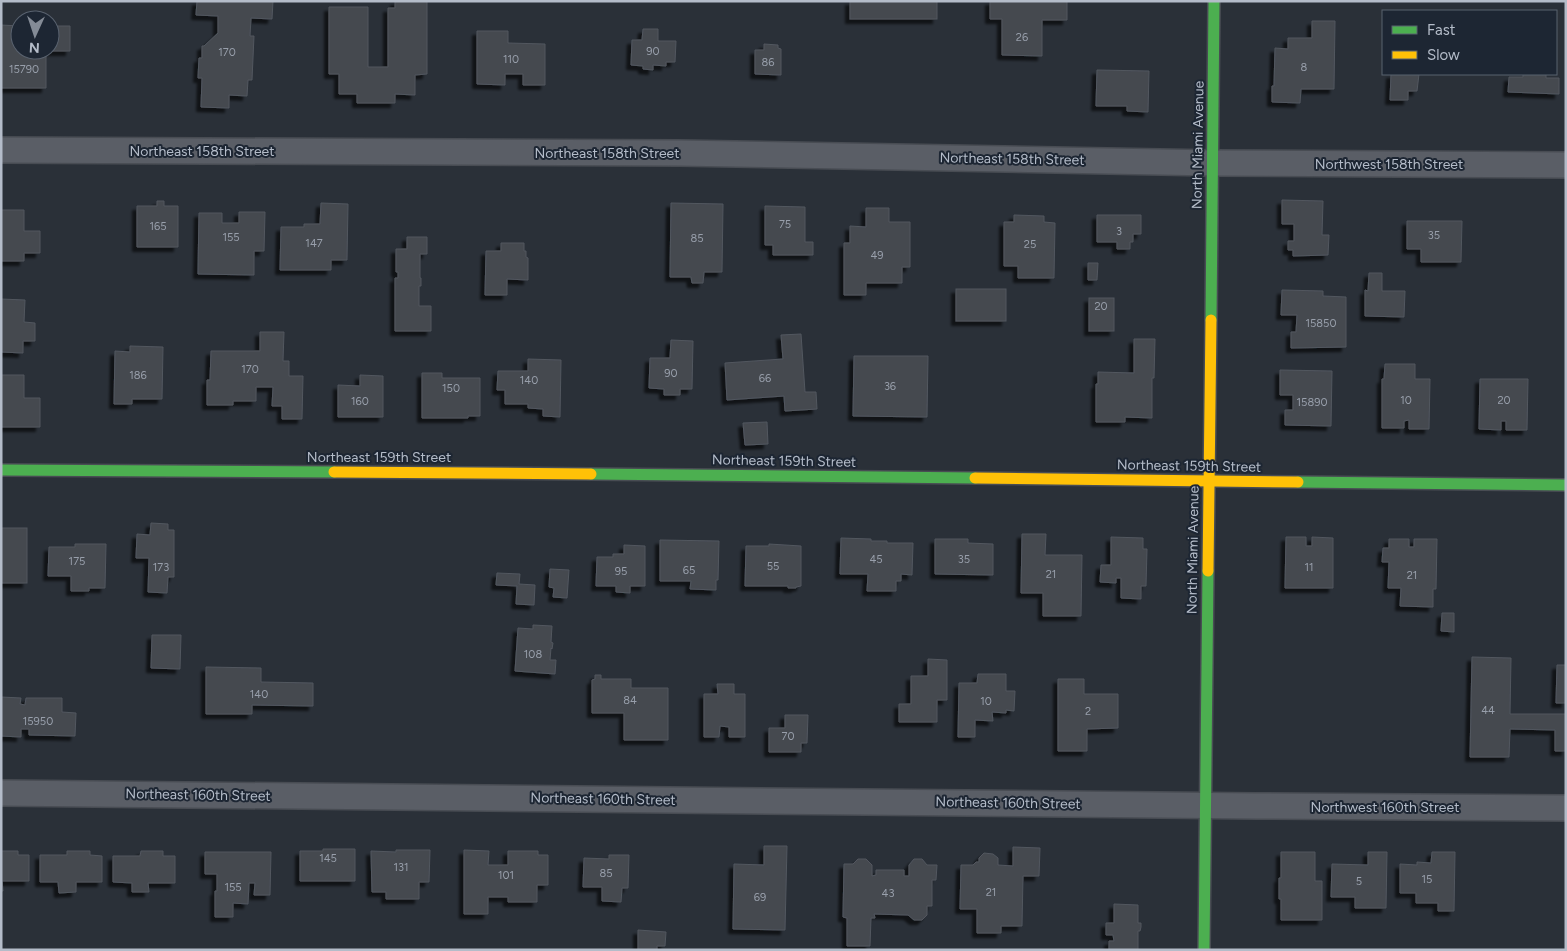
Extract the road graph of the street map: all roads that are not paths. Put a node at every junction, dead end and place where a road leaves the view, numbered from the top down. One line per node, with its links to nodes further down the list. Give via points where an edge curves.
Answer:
1 (1214, 1): 3 (street, North Miami Avenue)
2 (1, 150): 3 (street, Northeast 158th Street, via 679,153)
3 (1213, 162): 4 (street, Northwest 158th Street); 6 (street, North Miami Avenue)
4 (1566, 165)
5 (1, 470): 6 (street, Northeast 159th Street, via 666,474)
6 (1208, 482): 7 (street, Northeast 159th Street); 9 (street, North Miami Avenue)
7 (1566, 485)
8 (1, 793): 9 (street, Northeast 160th Street)
9 (1205, 805): 10 (street, Northwest 160th Street); 11 (street, North Miami Avenue)
10 (1566, 808)
11 (1204, 950)

